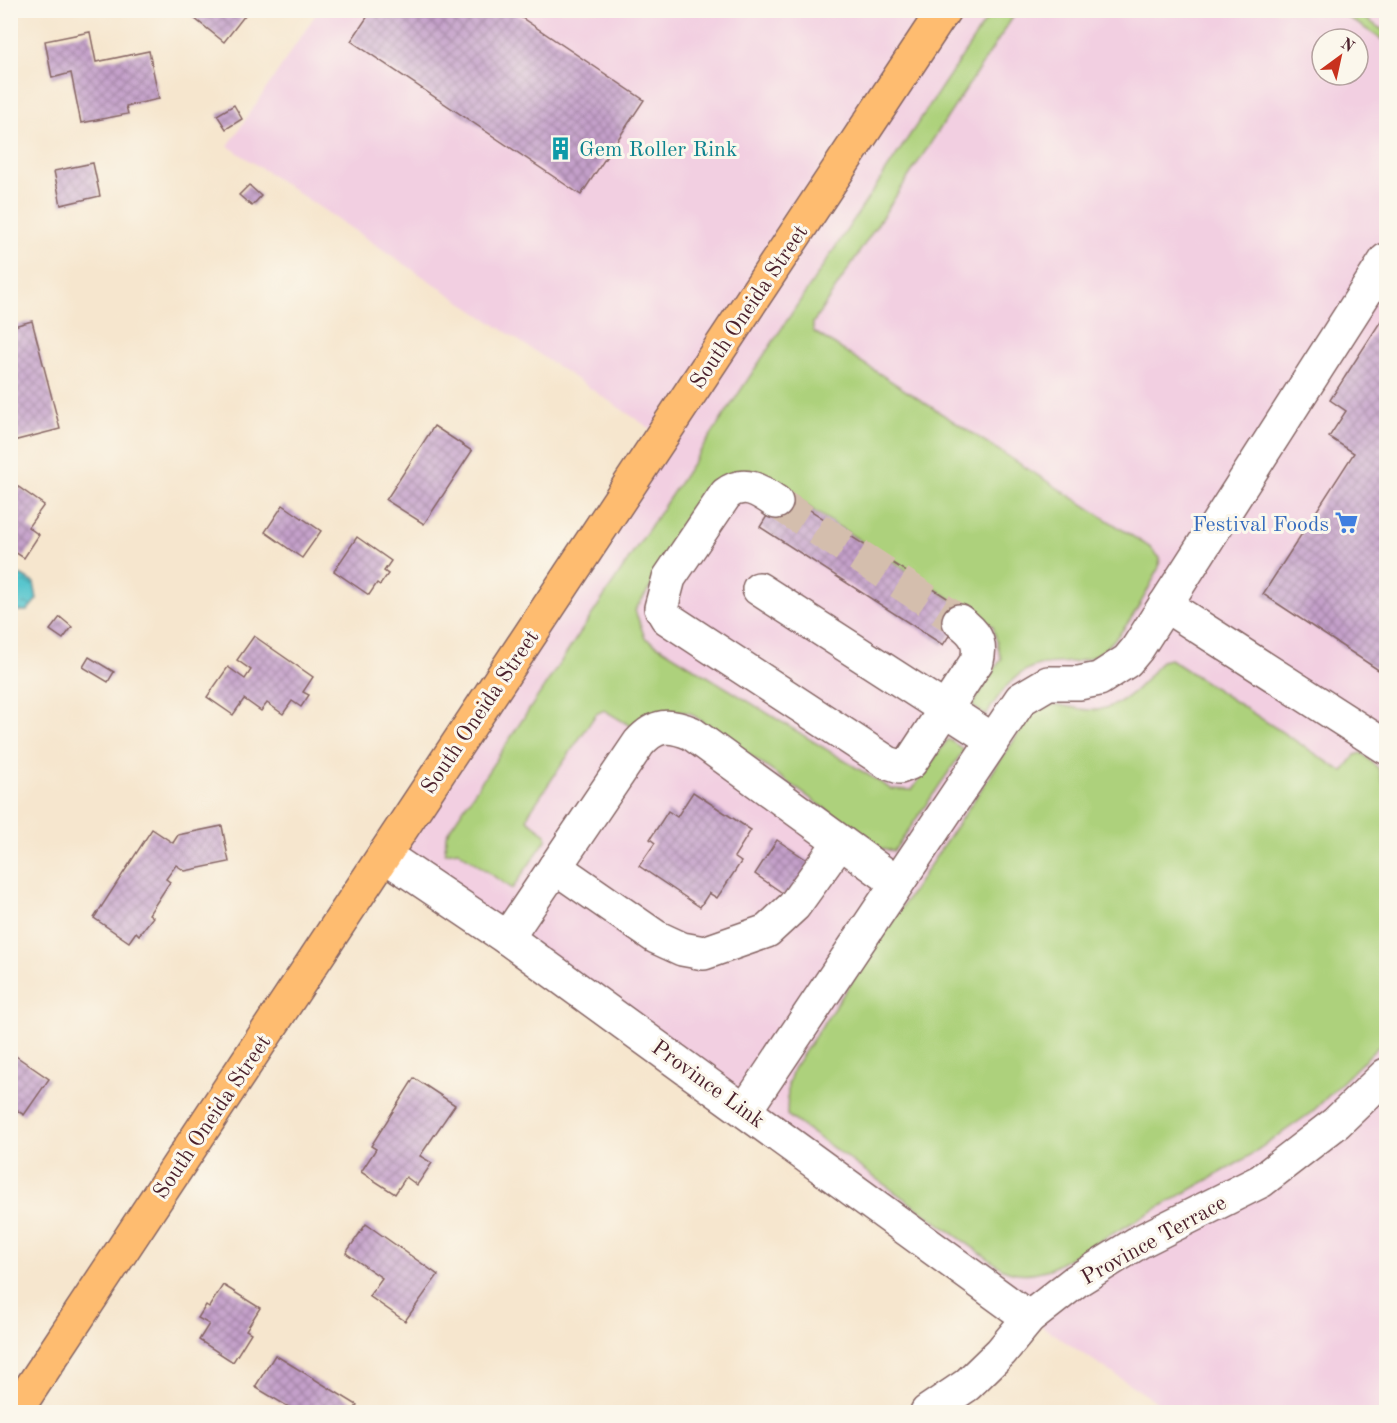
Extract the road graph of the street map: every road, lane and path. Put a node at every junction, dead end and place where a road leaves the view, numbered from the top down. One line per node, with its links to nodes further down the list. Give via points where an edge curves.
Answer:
1 (944, 10): 11 (highway, South Oneida Street)
2 (1386, 260): 5 (street)
3 (776, 502): 7 (street, via 760,490 746,486 735,487 726,494 669,578 661,608 667,618 888,763 900,767 910,763)
4 (759, 589): 7 (street)
5 (1165, 605): 8 (street, via 1127,661 1099,679 1048,683 1034,689 1021,699); 9 (street)
6 (958, 621): 7 (street, via 970,630 980,648 977,661)
7 (946, 710): 8 (street)
8 (993, 740): 13 (street)
9 (1386, 747)
10 (840, 842): 12 (street, via 794,906 767,931 704,953 682,949 656,937); 12 (street, via 692,732 662,725 639,743); 13 (street)
11 (384, 855): 14 (street, Province Link); 18 (highway, South Oneida Street)
12 (555, 867): 14 (street)
13 (897, 883): 16 (street)
14 (507, 938): 16 (street, Province Link)
15 (1386, 1075): 17 (street, Province Terrace, via 1336,1123 1261,1180 1130,1247 1076,1281)
16 (746, 1109): 17 (street, Province Link)
17 (1029, 1318): 19 (street, Province Terrace, via 967,1386)
18 (15, 1413)
19 (927, 1413)

